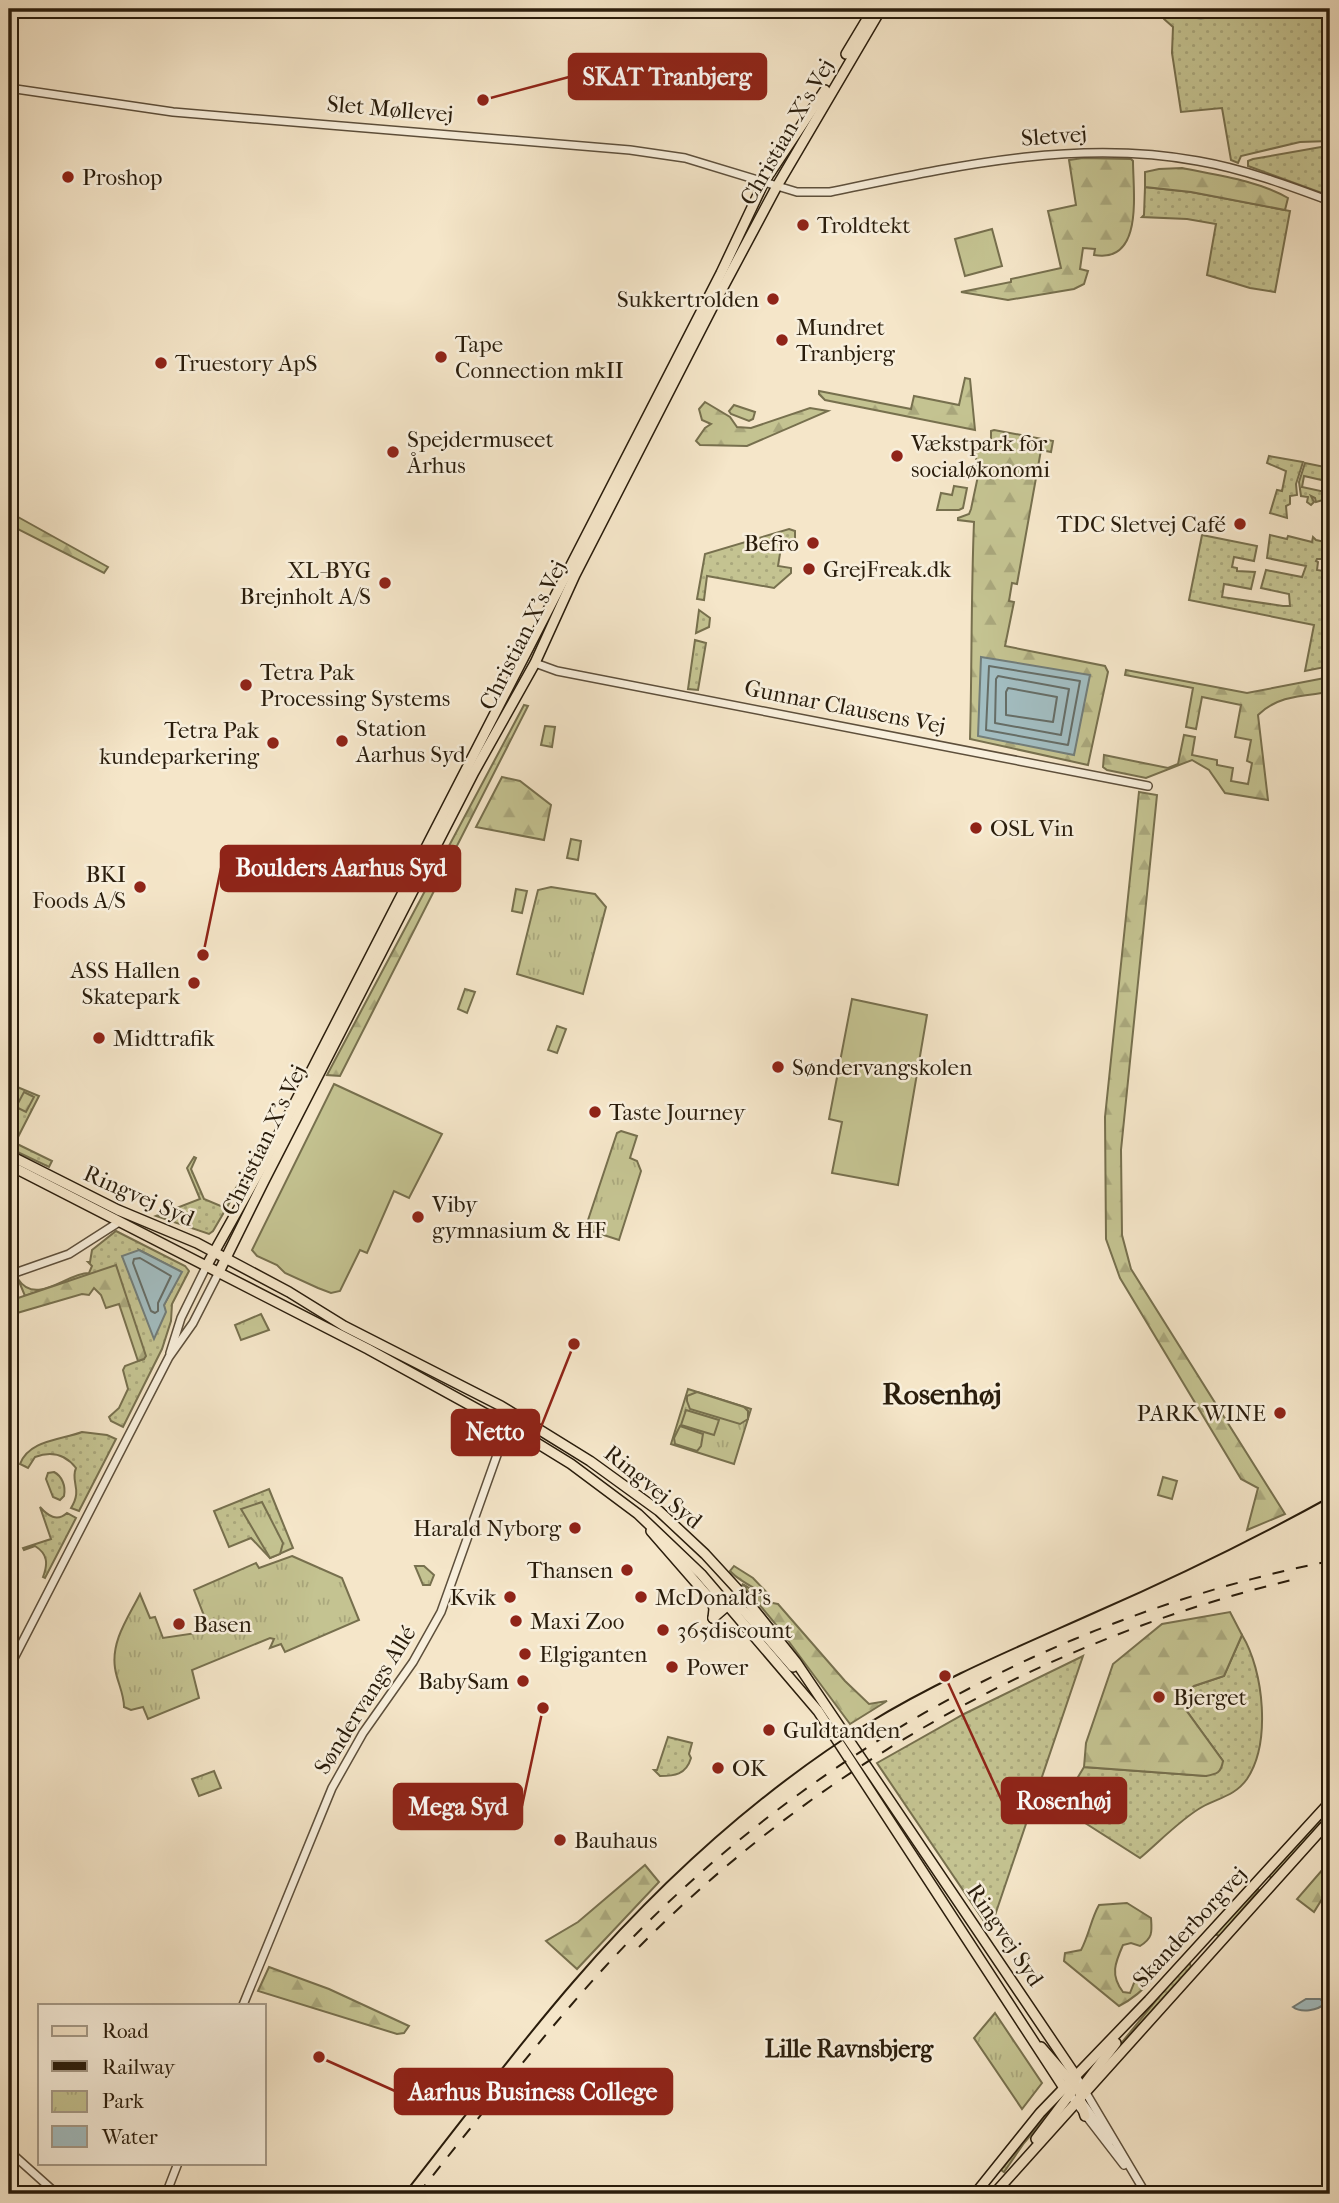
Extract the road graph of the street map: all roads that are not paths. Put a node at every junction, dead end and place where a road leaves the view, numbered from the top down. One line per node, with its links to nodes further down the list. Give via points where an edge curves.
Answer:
1 (873, 9): 4 (main road, Christian X's Vej)
2 (881, 9): 5 (main road, Christian X's Vej)
3 (9, 88): 4 (street, Slet Møllevej, via 173,112 630,150 685,158)
4 (764, 182): 5 (street, Slet Møllevej); 7 (main road, Christian X's Vej)
5 (777, 186): 6 (street, Sletvej, via 806,193 830,192 975,163 1122,153 1219,165); 8 (main road, Christian X's Vej, via 575,575)
6 (1330, 201)
7 (567, 572): 8 (main road, via 533,653); 9 (main road, Christian X's Vej)
8 (535, 663): 9 (main road); 10 (street, Gunnar Clausens Vej, via 557,671); 19 (main road, Christian X's Vej, via 467,785)
9 (517, 669): 18 (main road, Christian X's Vej)
10 (1148, 786)
11 (9, 1155): 13 (main road, Ringvej Syd)
12 (9, 1165): 13 (main road, Ringvej Syd)
13 (57, 1185): 14 (main road, Ringvej Syd); 16 (main road, Ringvej Syd)
14 (108, 1217): 15 (main road, Ringvej Syd); 16 (main road, via 116,1214); 17 (street)
15 (119, 1222): 17 (street); 20 (main road, Ringvej Syd)
16 (161, 1227): 18 (main road, Ringvej Syd)
17 (97, 1236): 22 (street, via 69,1254)
18 (214, 1252): 19 (main road, Ringvej Syd); 20 (main road, Christian X's Vej)
19 (226, 1259): 21 (main road, Christian X's Vej); 24 (main road, Ringvej Syd)
20 (207, 1265): 21 (main road, Ringvej Syd); 23 (street, Christian X's Vej, via 181,1318)
21 (219, 1272): 23 (street, Christian X's Vej); 25 (main road, Ringvej Syd)
22 (9, 1275)
23 (169, 1357): 28 (street, Christian X's Vej)
24 (512, 1413): 25 (street, Søndervangs Allé); 29 (main road, Ringvej Syd, via 659,1511 705,1554 768,1625)
25 (508, 1426): 26 (main road, Ringvej Syd, via 571,1464); 32 (street, Søndervangs Allé, via 441,1612 338,1776)
26 (638, 1514): 27 (main road, Ringvej Syd); 27 (main road, via 712,1601 713,1618)
27 (728, 1605): 29 (main road, via 745,1612); 33 (main road, Ringvej Syd, via 818,1711 1015,2016)
28 (9, 1668)
29 (828, 1708): 33 (main road, Ringvej Syd)
30 (1330, 1802): 33 (main road, Skanderborgvej, via 1149,2000)
31 (1330, 1820): 33 (main road, Skanderborgvej)
32 (243, 2004)
33 (1075, 2090): 34 (main road); 37 (street); 40 (main road, Skanderborgvej, via 1025,2131); 41 (main road, Skanderborgvej)
34 (1085, 2116): 37 (street)
35 (9, 2151): 38 (street)
36 (178, 2164): 39 (street)
37 (1132, 2173): 42 (street)
38 (57, 2194)
39 (166, 2194)
40 (975, 2194)
41 (994, 2194)
42 (1146, 2194)

